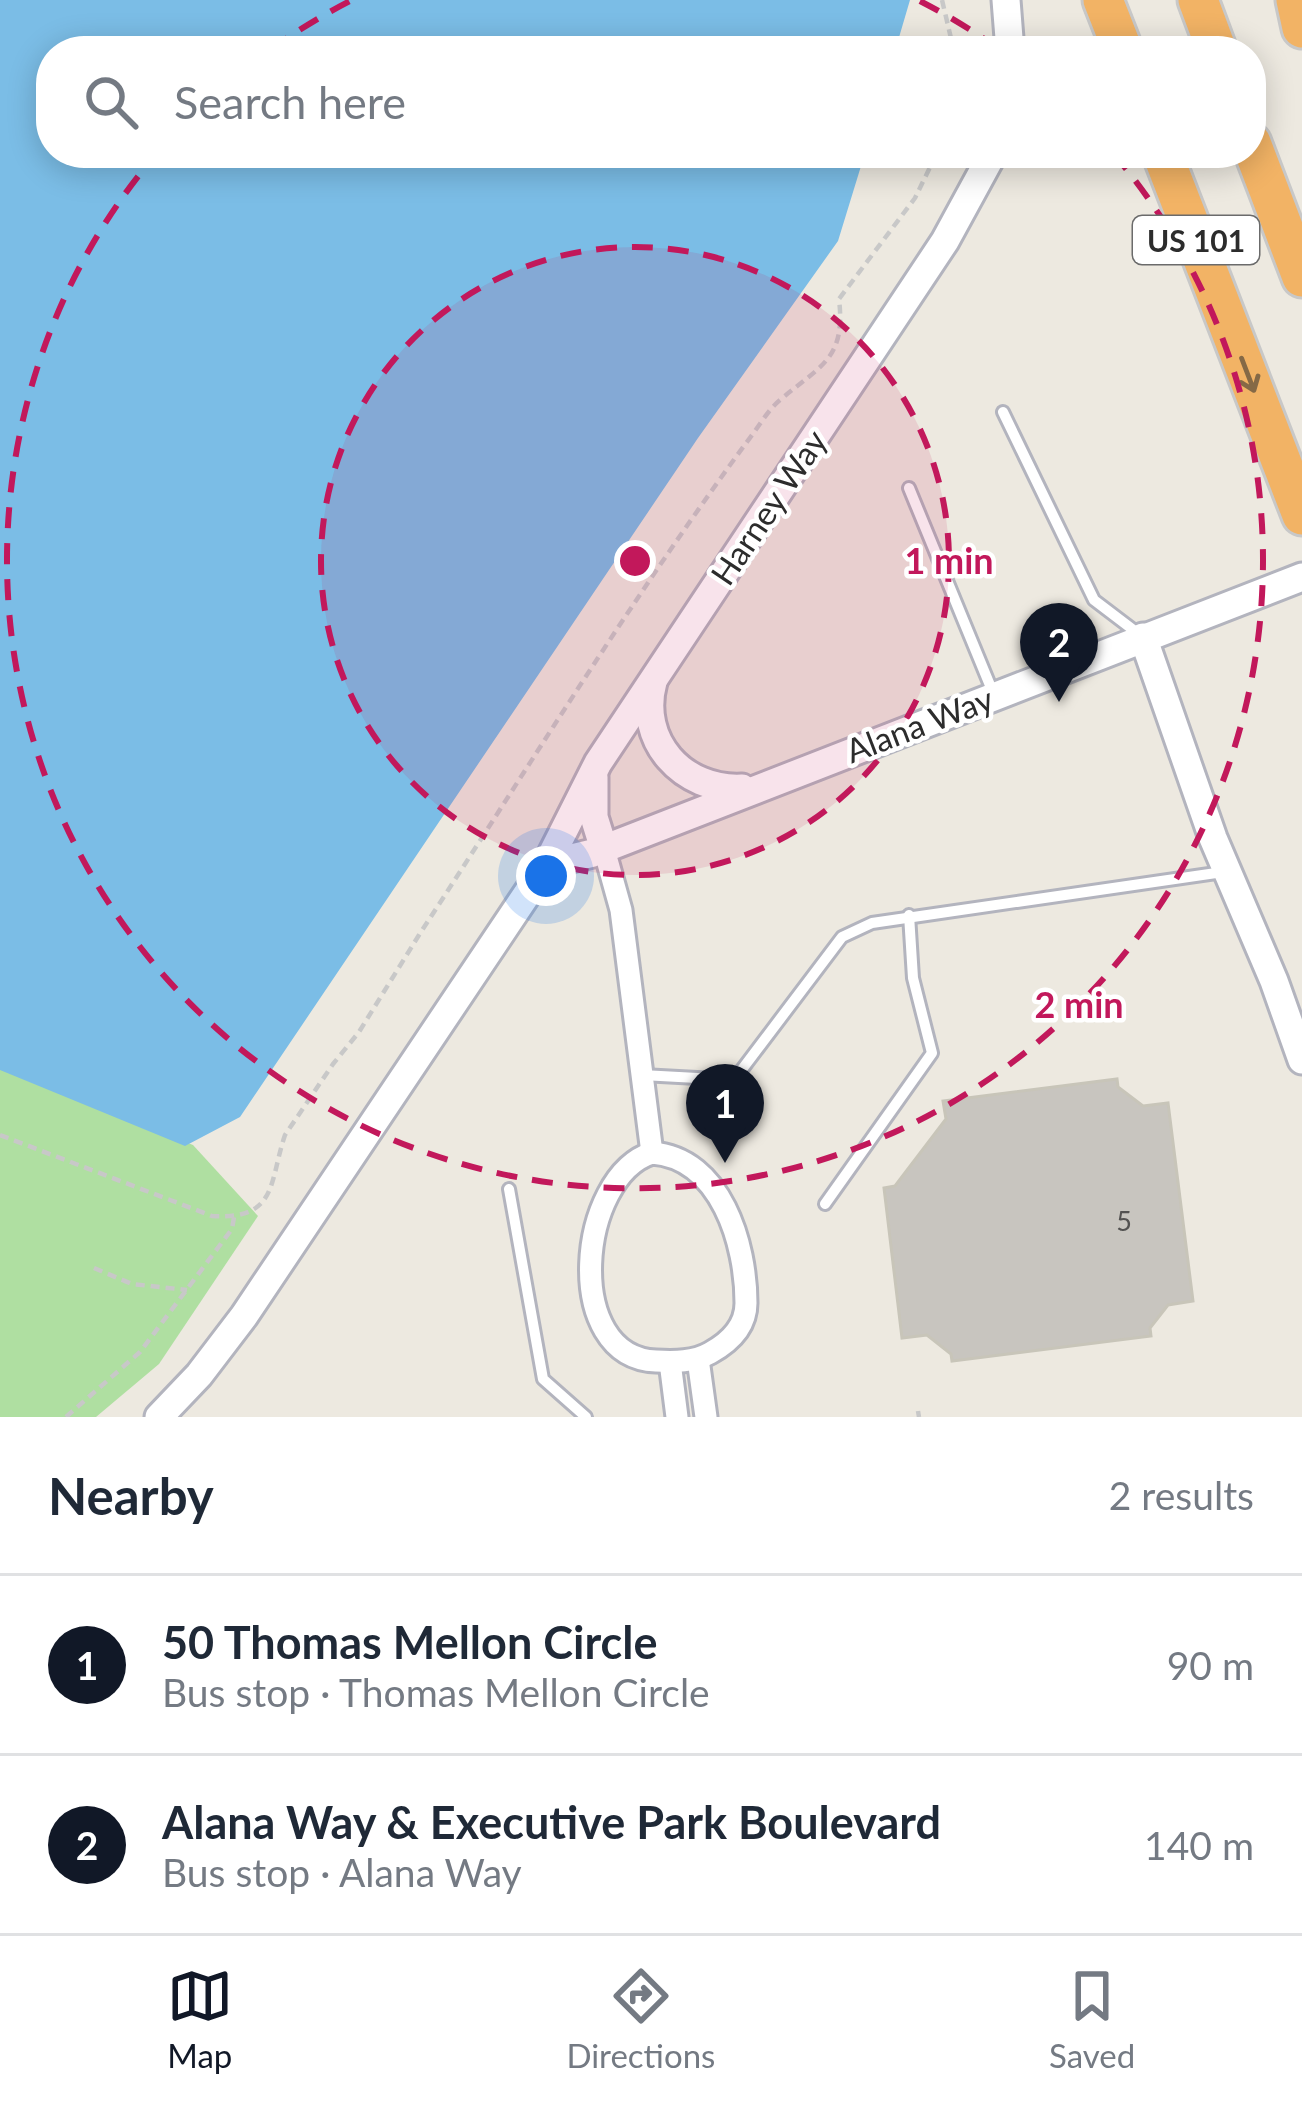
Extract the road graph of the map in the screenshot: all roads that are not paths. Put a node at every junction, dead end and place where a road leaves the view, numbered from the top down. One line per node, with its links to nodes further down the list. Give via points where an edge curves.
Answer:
1 (1006, 0): 6 (street)
2 (1103, 0): 7 (highway)
3 (1198, 0): 8 (highway)
4 (1296, 0): 5 (highway)
5 (1302, 28)
6 (1009, 36)
7 (1117, 36)
8 (1211, 36)
9 (985, 168): 18 (street, Harney Way, via 946,241)
10 (1168, 168): 15 (highway, US 101, one-way to 15)
11 (1261, 168): 12 (highway, US 101)
12 (1302, 277)
13 (1003, 412): 17 (lane, via 1094,600)
14 (909, 488): 19 (lane)
15 (1302, 515)
16 (1302, 577): 17 (street, Alana Way)
17 (1143, 637): 19 (street, Alana Way); 24 (street)
18 (655, 676): 20 (street, Harney Way); 21 (street, via 648,712 675,766 714,788)
19 (994, 695): 21 (street, Alana Way)
20 (598, 763): 22 (street, via 594,817); 23 (street, Harney Way)
21 (764, 784): 22 (street, Alana Way)
22 (604, 849): 23 (street); 27 (street, via 621,910)
23 (547, 864): 33 (street, Harney Way, via 244,1316)
24 (1226, 872): 25 (lane); 26 (street)
25 (909, 915): 27 (lane, via 842,937 734,1079); 30 (lane, via 913,978 932,1053)
26 (1302, 1060)
27 (642, 1075): 28 (street)
28 (652, 1153): 31 (street, via 698,1172 739,1240 746,1311 730,1340); 32 (street, via 616,1180 590,1255 596,1312 614,1346 644,1361)
29 (509, 1189): 34 (lane, via 543,1379)
30 (826, 1204)
31 (698, 1358): 32 (street); 36 (street)
32 (670, 1362): 35 (street)
33 (159, 1417)
34 (586, 1417)
35 (677, 1417)
36 (706, 1417)

